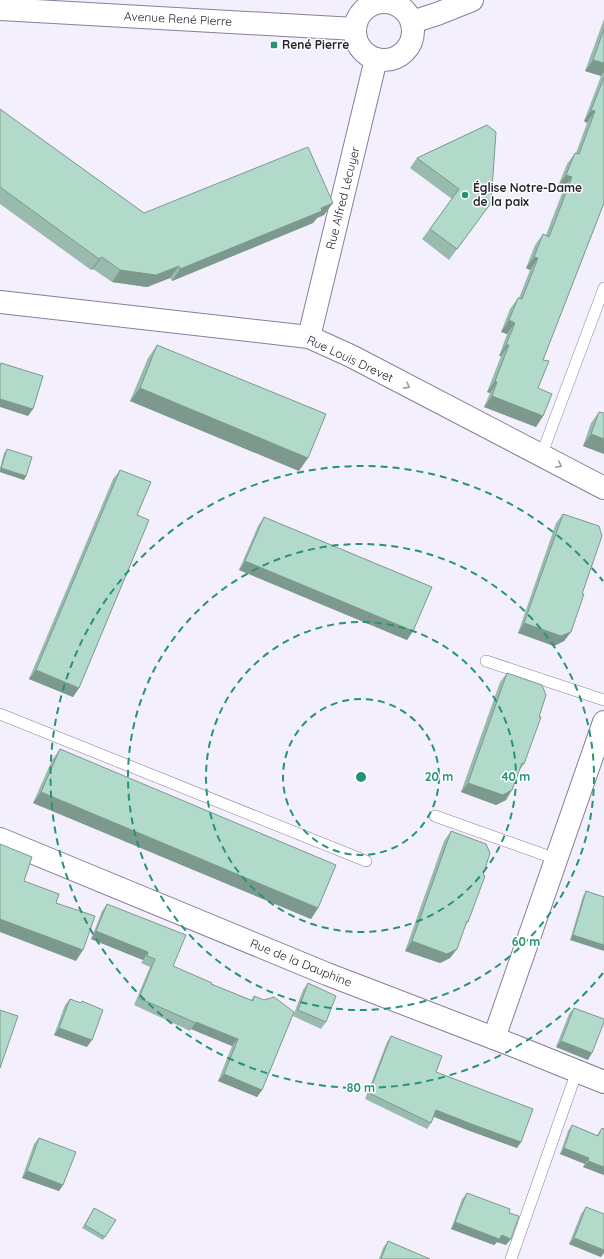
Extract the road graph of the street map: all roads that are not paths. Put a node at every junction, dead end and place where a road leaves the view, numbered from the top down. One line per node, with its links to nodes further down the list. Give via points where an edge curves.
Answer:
1 (472, 0): 4 (street)
2 (373, 2): 4 (street, via 392,3 401,7); 5 (street, via 360,14)
3 (0, 9): 5 (street, Avenue René Pierre)
4 (412, 22): 6 (street, via 412,40 408,48 394,58)
5 (355, 30): 6 (street, via 356,40 361,48)
6 (376, 59): 9 (street, Rue Alfred Lécuyer)
7 (604, 288): 10 (lane)
8 (0, 302): 9 (street, Rue Louis Drevet)
9 (309, 337): 10 (street, Rue Louis Drevet, one-way to 10, via 351,356)
10 (541, 456): 11 (street, Rue Louis Drevet, one-way to 11)
11 (604, 488)
12 (486, 661): 13 (lane)
13 (604, 700)
14 (0, 714): 19 (lane)
15 (604, 722): 18 (street)
16 (435, 816): 18 (lane)
17 (0, 839): 20 (street, Rue de la Dauphine, via 327,974)
18 (556, 859): 20 (street)
19 (366, 861)
20 (494, 1038): 21 (street, Rue de la Dauphine)
21 (578, 1071): 22 (street, Rue de la Dauphine); 23 (lane)
22 (604, 1082)
23 (511, 1259)

